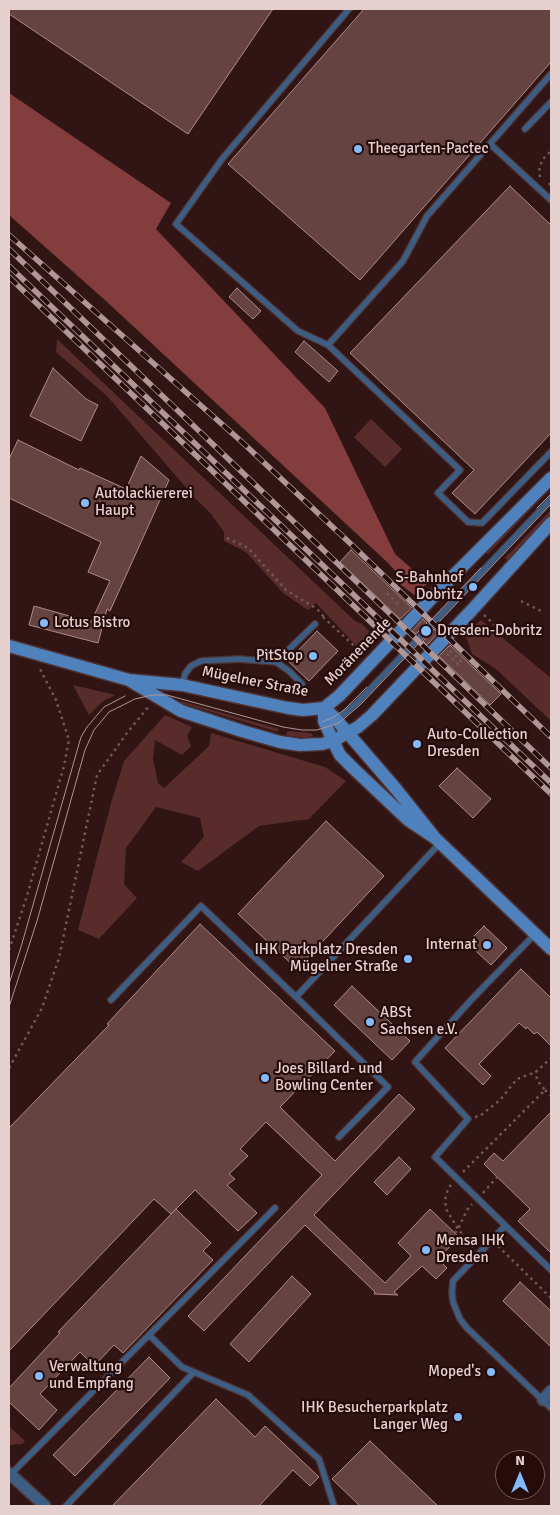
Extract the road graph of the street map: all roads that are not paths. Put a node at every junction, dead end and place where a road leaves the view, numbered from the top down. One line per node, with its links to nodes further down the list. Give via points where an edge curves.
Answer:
1 (349, 9): 7 (lane, via 222,159 176,224 298,331)
2 (551, 74): 5 (lane)
3 (551, 102): 4 (lane)
4 (525, 129)
5 (490, 144): 6 (lane); 7 (lane, via 427,216 403,261)
6 (551, 200)
7 (328, 346): 8 (lane, via 460,470 438,493 468,522 482,523)
8 (551, 452)
9 (551, 478): 18 (main road, Moränenende)
10 (551, 499): 19 (lane, via 358,702)
11 (551, 523): 20 (main road, via 372,715)
12 (315, 624): 14 (lane)
13 (9, 646): 15 (main road, Mügelner Straße)
14 (276, 662): 16 (lane); 17 (lane, via 201,661 184,674)
15 (129, 680): 17 (main road, Mügelner Straße); 21 (main road, Mügelner Straße, via 181,711 280,742 312,745)
16 (302, 684)
17 (182, 685): 18 (main road, Mügelner Straße, via 288,708)
18 (324, 708): 19 (main road, Mügelner Straße)
19 (331, 722): 20 (main road, Mügelner Straße); 21 (main road)
20 (348, 734): 21 (main road); 22 (main road, Mügelner Straße)
21 (333, 741): 22 (main road, Mügelner Straße, via 340,755 354,769 408,820)
22 (438, 841): 23 (main road, Mügelner Straße); 25 (lane)
23 (535, 934): 24 (main road, Mügelner Straße); 29 (lane, via 415,1062 468,1119 435,1157)
24 (551, 949)
25 (296, 997): 26 (lane, via 201,906); 27 (lane, via 388,1087)
26 (112, 1000)
27 (339, 1137)
28 (275, 1208): 31 (lane)
29 (505, 1226): 30 (lane); 33 (lane, via 453,1281 456,1311 467,1328)
30 (551, 1270)
31 (149, 1335): 32 (lane, via 182,1367); 34 (lane)
32 (194, 1372): 36 (lane); 37 (lane, via 248,1395 318,1459)
33 (548, 1400)
34 (10, 1474): 35 (street)
35 (45, 1506)
36 (66, 1506)
37 (334, 1506)

